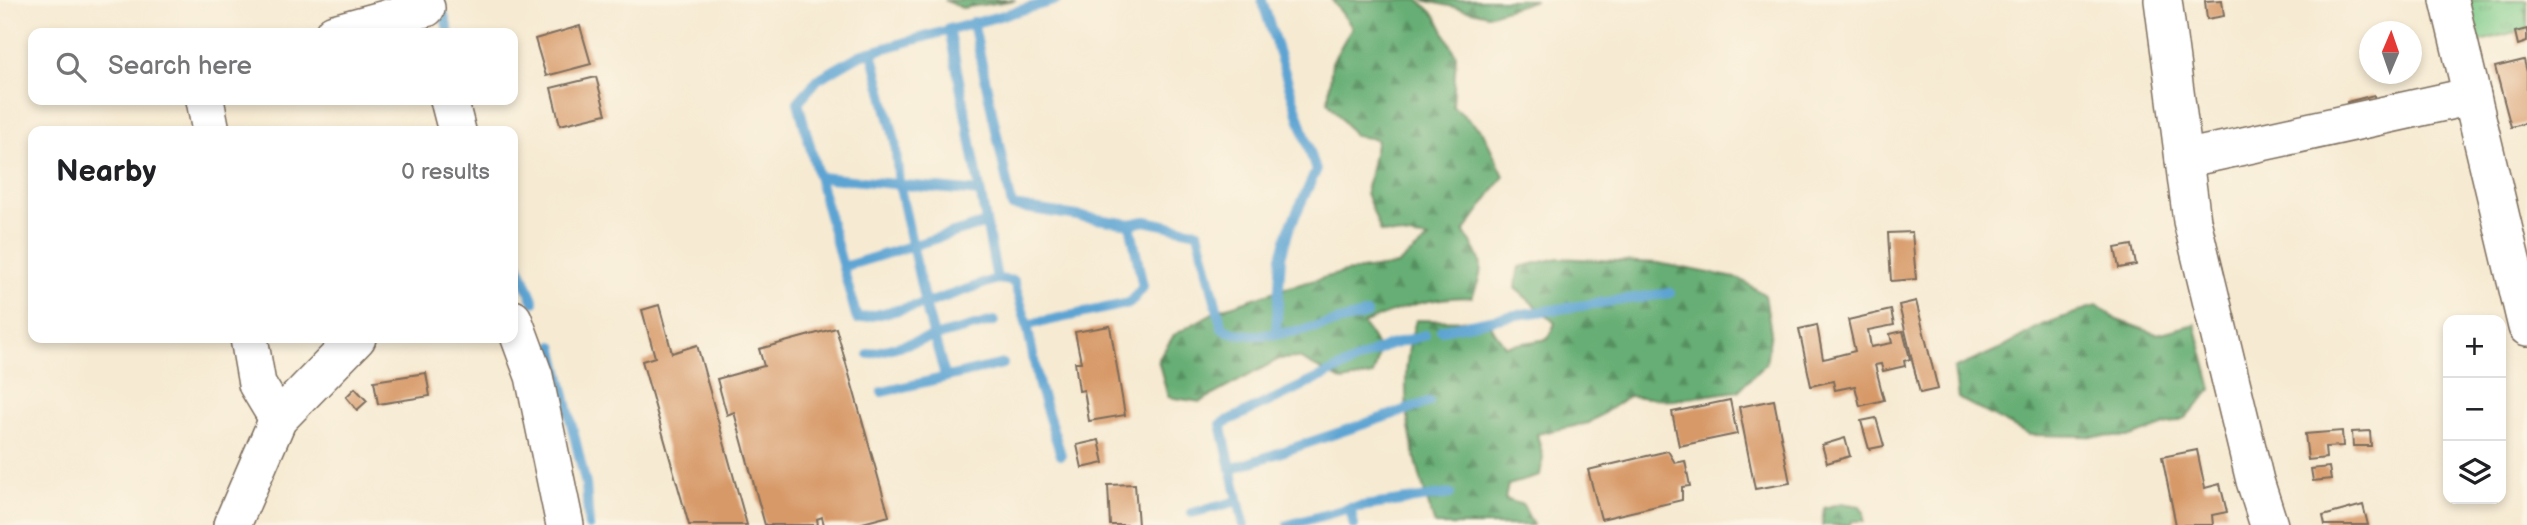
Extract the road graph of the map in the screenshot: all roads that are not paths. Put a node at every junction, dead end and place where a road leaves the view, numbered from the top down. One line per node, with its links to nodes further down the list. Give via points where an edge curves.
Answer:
1 (2163, 0): 10 (street)
2 (2449, 0): 5 (street)
3 (427, 14): 4 (street)
4 (358, 28)
5 (2472, 96): 10 (street); 11 (street)
6 (206, 105): 8 (street)
7 (450, 105): 9 (street)
8 (210, 126)
9 (456, 126)
10 (2184, 159): 18 (street, via 2192,221)
11 (2527, 327)
12 (518, 333): 17 (street, via 534,376)
13 (250, 343): 15 (street, via 257,384)
14 (352, 343): 15 (street)
15 (278, 419): 16 (street)
16 (232, 525)
17 (565, 525)
18 (2269, 525)

